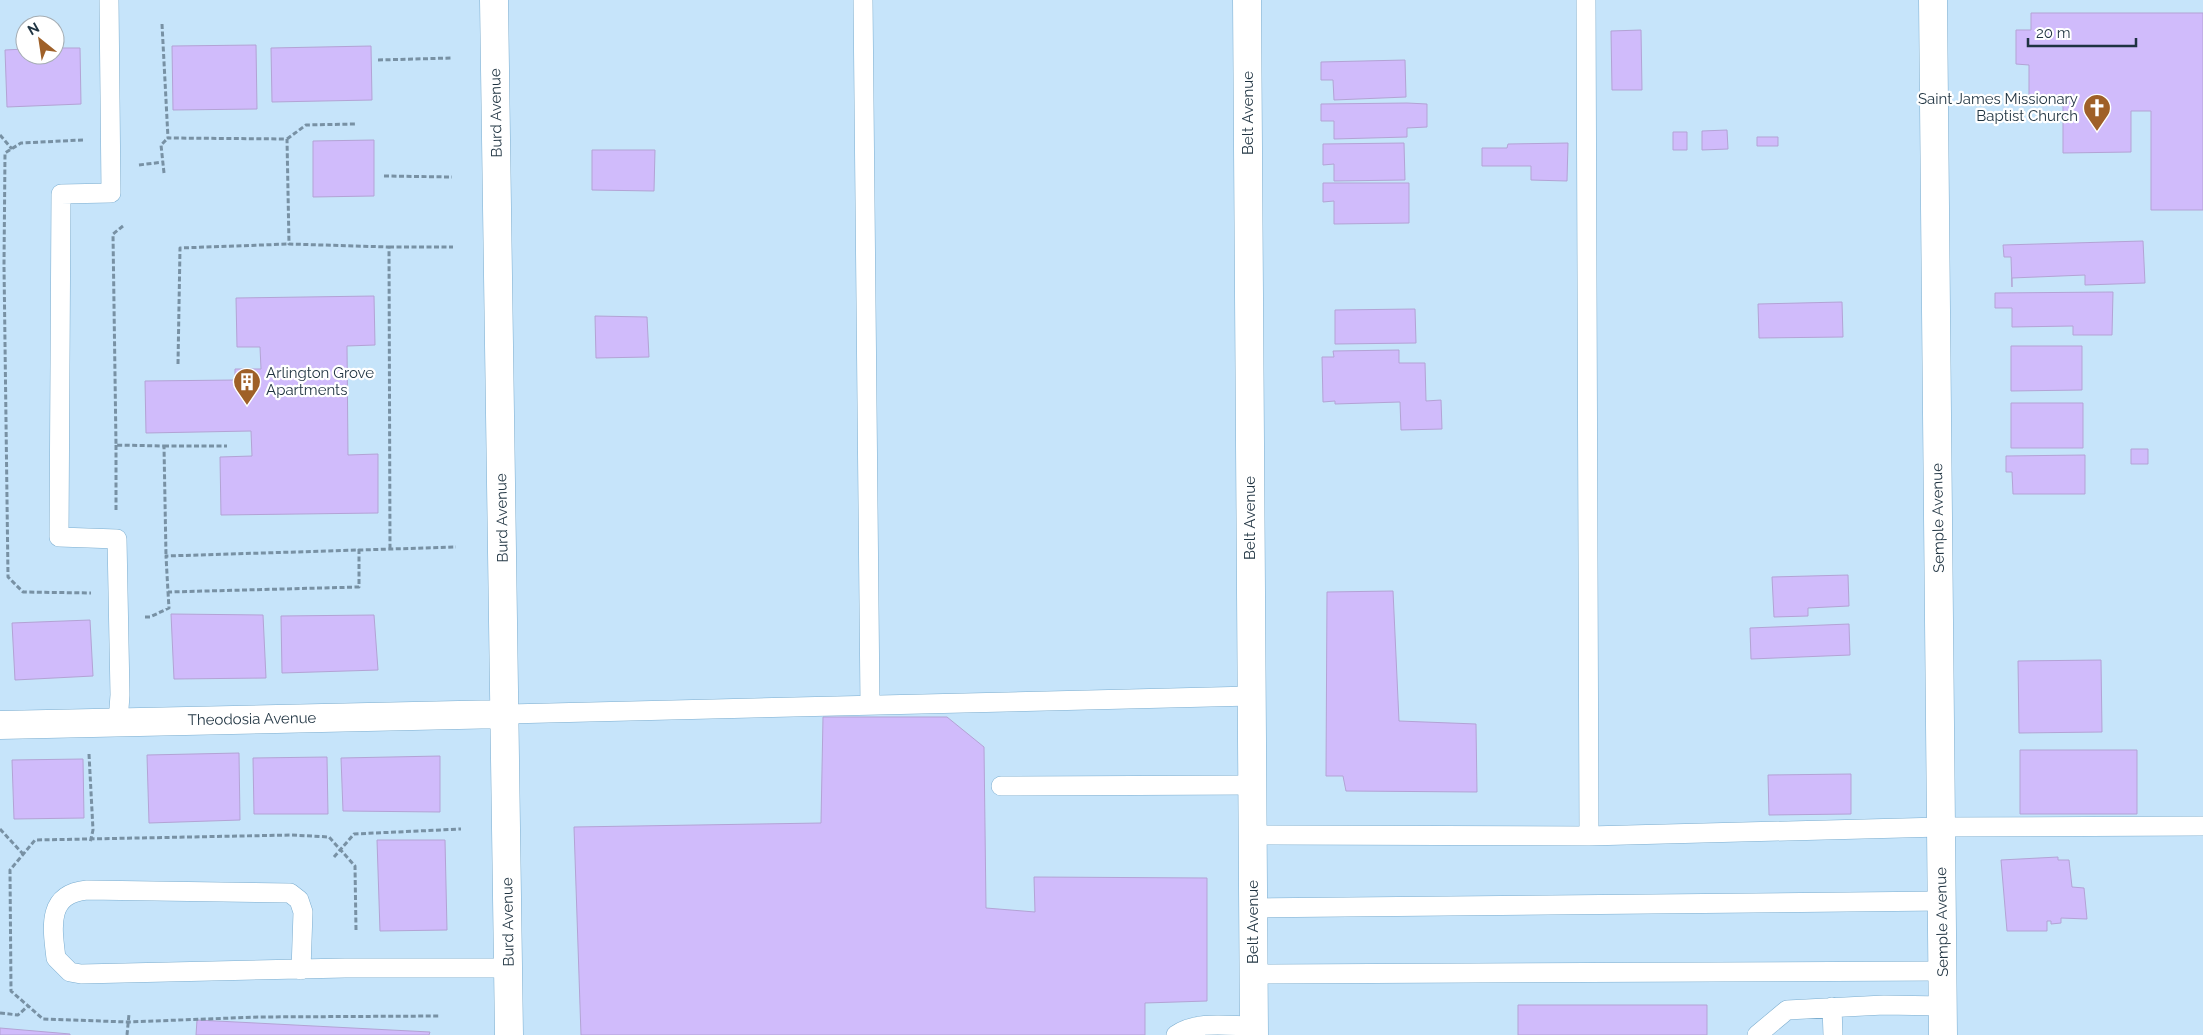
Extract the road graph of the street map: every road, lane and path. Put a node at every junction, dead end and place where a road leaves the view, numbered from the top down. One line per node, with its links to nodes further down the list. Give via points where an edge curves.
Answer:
1 (109, 0): 41 (lane, via 111,193 61,194 59,537 117,539)
2 (494, 0): 40 (street, Burd Avenue)
3 (864, 0): 39 (lane)
4 (1247, 0): 38 (street, Belt Avenue)
5 (1586, 0): 51 (lane)
6 (1933, 0): 47 (street, Semple Avenue)
7 (162, 24): 12 (path)
8 (451, 58): 9 (path)
9 (378, 60)
10 (355, 124): 14 (path, via 306,125)
11 (0, 135): 15 (path)
12 (168, 138): 14 (path); 16 (path, via 161,145)
13 (89, 139): 15 (path, via 21,144)
14 (287, 139): 22 (path)
15 (12, 149): 25 (path, via 5,153)
16 (163, 162): 17 (path); 18 (path)
17 (137, 165)
18 (164, 173)
19 (384, 176): 20 (path)
20 (452, 177)
21 (123, 226): 27 (path, via 113,234)
22 (289, 244): 23 (path); 26 (path, via 180,248)
23 (389, 247): 24 (path); 32 (path)
24 (453, 247)
25 (2, 265): 35 (path, via 8,577 23,592 95,594)
26 (178, 364)
27 (116, 445): 28 (path); 30 (path)
28 (164, 446): 29 (path); 34 (path)
29 (227, 446)
30 (116, 513)
31 (456, 547): 32 (path)
32 (390, 549): 33 (path)
33 (359, 550): 34 (path); 36 (path, via 359,587)
34 (166, 556): 36 (path)
35 (95, 586)
36 (168, 592): 37 (path, via 169,608 150,617)
37 (138, 616)
38 (1252, 696): 39 (lane); 44 (street, Belt Avenue)
39 (870, 705): 40 (lane)
40 (504, 714): 41 (street, Theodosia Avenue); 60 (street, Burd Avenue)
41 (118, 722): 42 (street, Theodosia Avenue)
42 (0, 725)
43 (88, 746): 52 (path, via 92,775)
44 (1253, 785): 45 (lane); 50 (street, Belt Avenue)
45 (1001, 786)
46 (2203, 826): 47 (lane)
47 (1941, 827): 51 (lane); 57 (street, Semple Avenue)
48 (0, 829): 55 (path)
49 (461, 829): 54 (path, via 354,834)
50 (1253, 835): 51 (lane); 58 (street, Belt Avenue)
51 (1589, 836)
52 (92, 838): 53 (path); 54 (path, via 319,836 329,837)
53 (90, 843)
54 (340, 849): 56 (path); 59 (path, via 355,866)
55 (23, 854)
56 (334, 857)
57 (1942, 901): 58 (lane); 62 (street, Semple Avenue)
58 (1253, 908): 63 (street, Belt Avenue)
59 (356, 930)
60 (508, 968): 61 (lane); 71 (street, Burd Avenue)
61 (301, 970): 61 (lane, via 70,972 56,958 55,915 65,896 80,890 290,893 299,900 303,912)
62 (1943, 971): 63 (lane); 65 (street, Semple Avenue)
63 (1254, 974): 69 (street, Belt Avenue)
64 (28, 1006): 67 (path, via 18,1014)
65 (1943, 1006): 66 (lane); 75 (street, Semple Avenue)
66 (1832, 1007): 73 (lane, via 1788,1010); 74 (lane)
67 (0, 1013)
68 (129, 1014): 70 (path)
69 (1254, 1030): 72 (lane, via 1199,1026 1184,1029)
70 (128, 1035)
71 (509, 1035)
72 (1176, 1035)
73 (1757, 1035)
74 (1833, 1035)
75 (1943, 1035)

